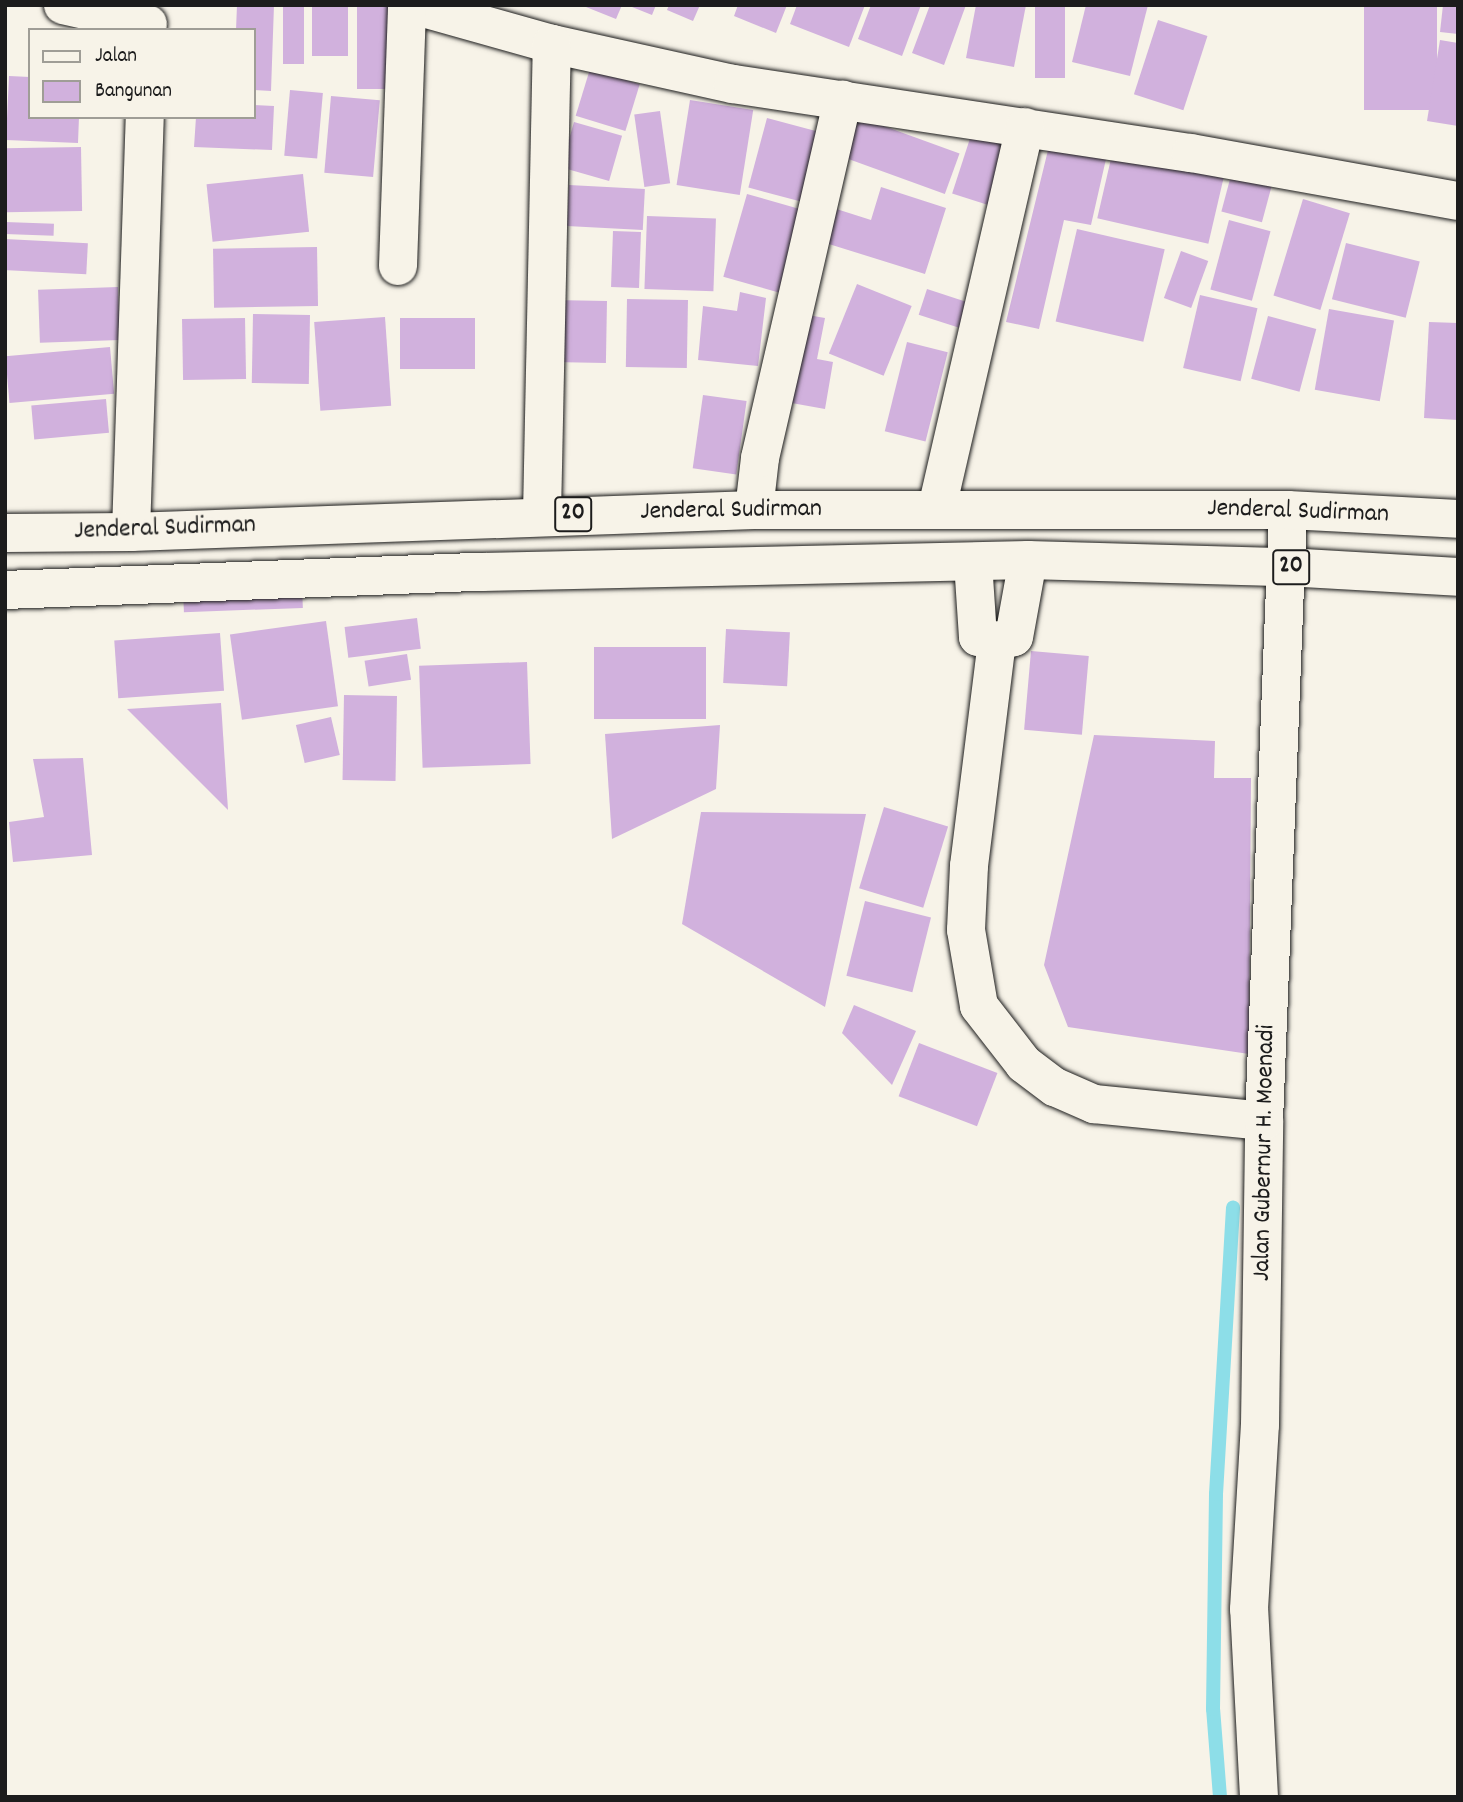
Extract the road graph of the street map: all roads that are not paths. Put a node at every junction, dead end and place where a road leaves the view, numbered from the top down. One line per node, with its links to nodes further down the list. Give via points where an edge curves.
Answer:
1 (63, 5): 4 (main road)
2 (407, 5): 10 (main road)
3 (413, 5): 5 (main road)
4 (149, 20)
5 (552, 44): 6 (main road, via 733,84); 14 (main road)
6 (843, 99): 8 (main road); 13 (main road, via 760,458)
7 (145, 119): 16 (main road)
8 (1025, 127): 9 (main road); 11 (main road)
9 (1458, 201)
10 (398, 265)
11 (937, 508): 12 (main road, Jenderal Sudirman / 20); 13 (main road, Jenderal Sudirman / 20)
12 (1288, 509): 15 (main road, Jenderal Sudirman / 20); 20 (main road, Jalan Gubernur H. Moenadi)
13 (754, 510): 14 (main road, Jenderal Sudirman / 20)
14 (542, 514): 16 (main road, Jenderal Sudirman / 20)
15 (1458, 519)
16 (131, 532): 17 (main road, Jenderal Sudirman / 20)
17 (5, 533)
18 (1028, 560): 19 (main road, Jenderal Sudirman / 20); 20 (main road, Jenderal Sudirman / 20); 23 (main road, via 1014,637)
19 (973, 562): 22 (main road, Jenderal Sudirman / 20, via 482,572); 23 (main road, via 978,637)
20 (1286, 567): 21 (main road, 20); 24 (main road, Jalan Gubernur H. Moenadi)
21 (1458, 577)
22 (5, 590)
23 (997, 641): 24 (main road, via 979,768 967,917 970,970 979,1006 1024,1064 1055,1087 1094,1104)
24 (1264, 1122): 25 (main road, Jalan Gubernur H. Moenadi, via 1260,1425 1250,1609)
25 (1259, 1797)

